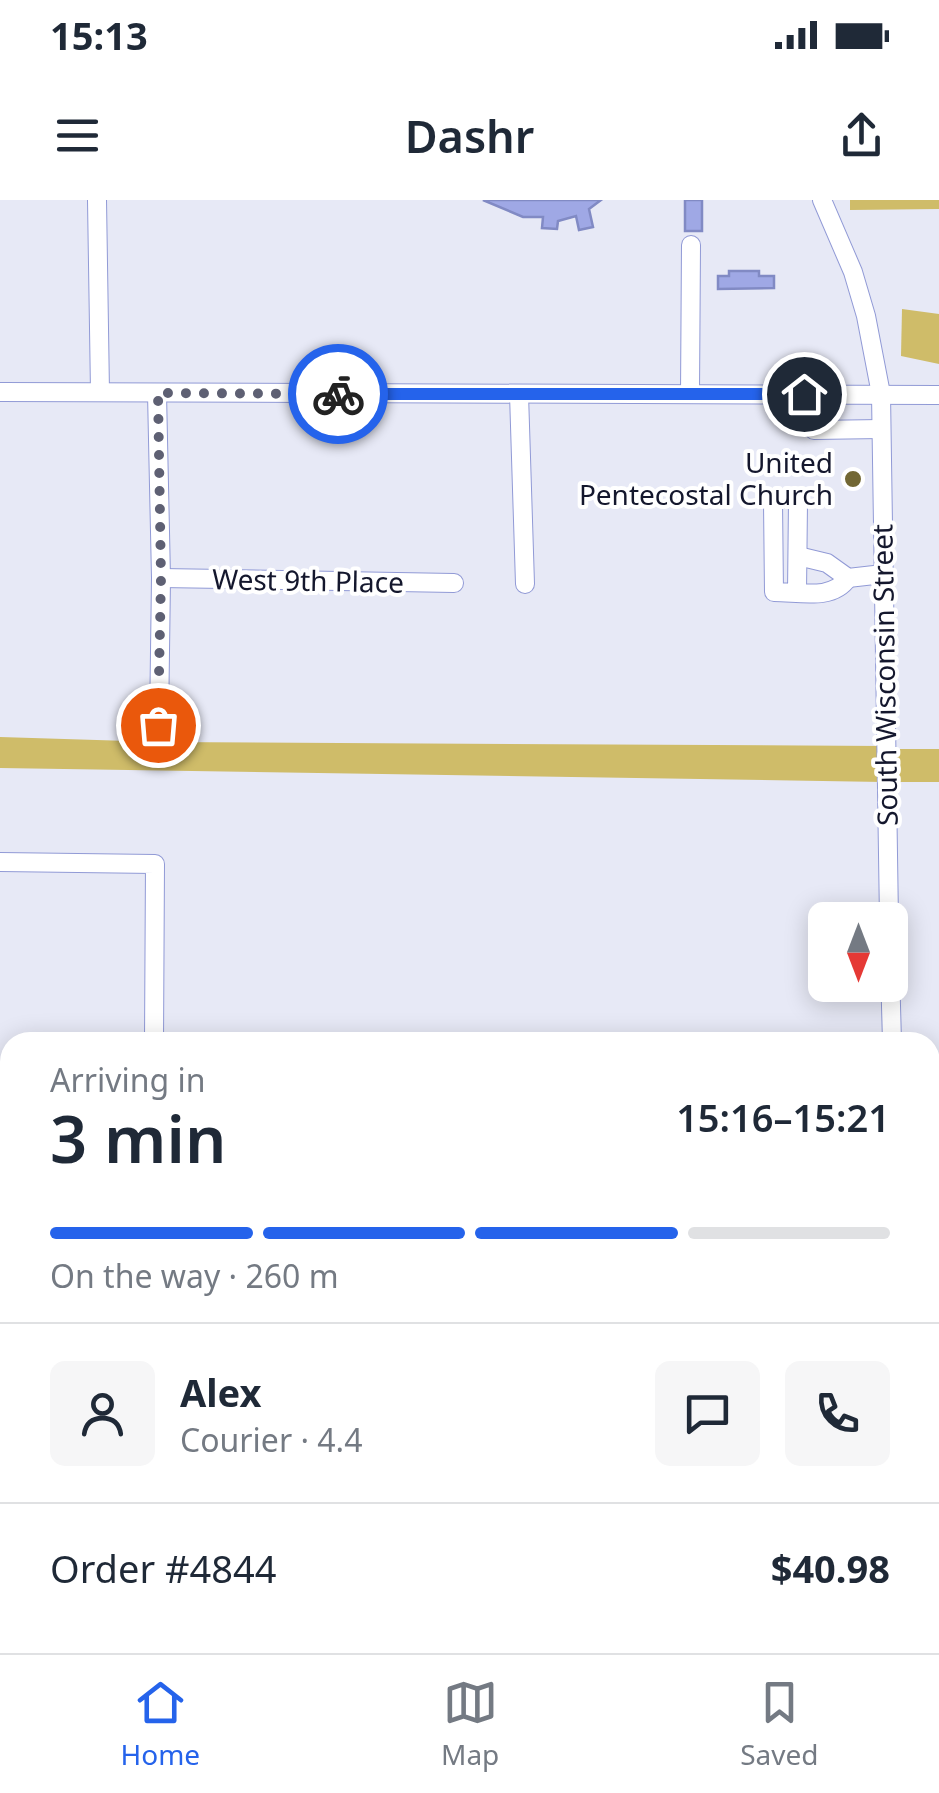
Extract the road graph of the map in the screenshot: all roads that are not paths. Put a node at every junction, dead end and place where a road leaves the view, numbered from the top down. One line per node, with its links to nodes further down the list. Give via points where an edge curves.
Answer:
1 (97, 200): 5 (street)
2 (822, 200): 9 (street, South Wisconsin Street, via 853,272)
3 (692, 245): 8 (street)
4 (0, 392): 5 (street)
5 (100, 392): 6 (street)
6 (158, 393): 7 (street); 15 (street)
7 (520, 394): 8 (street); 18 (street)
8 (690, 394): 9 (street)
9 (881, 394): 10 (street); 11 (street, South Wisconsin Street)
10 (939, 394)
11 (881, 429): 12 (street); 14 (street, South Wisconsin Street)
12 (814, 430)
13 (798, 556): 16 (street, via 827,563); 19 (street); 19 (street, via 798,502 777,499 773,590)
14 (883, 574): 16 (street); 22 (street, South Wisconsin Street)
15 (161, 578): 17 (street, West 9th Place); 20 (street)
16 (848, 578): 19 (street, via 828,593)
17 (454, 583)
18 (525, 584)
19 (798, 592)
20 (158, 725)
21 (0, 862): 24 (street, via 155,864)
22 (889, 902)
23 (891, 1002): 25 (street)
24 (154, 1032)
25 (892, 1032)

